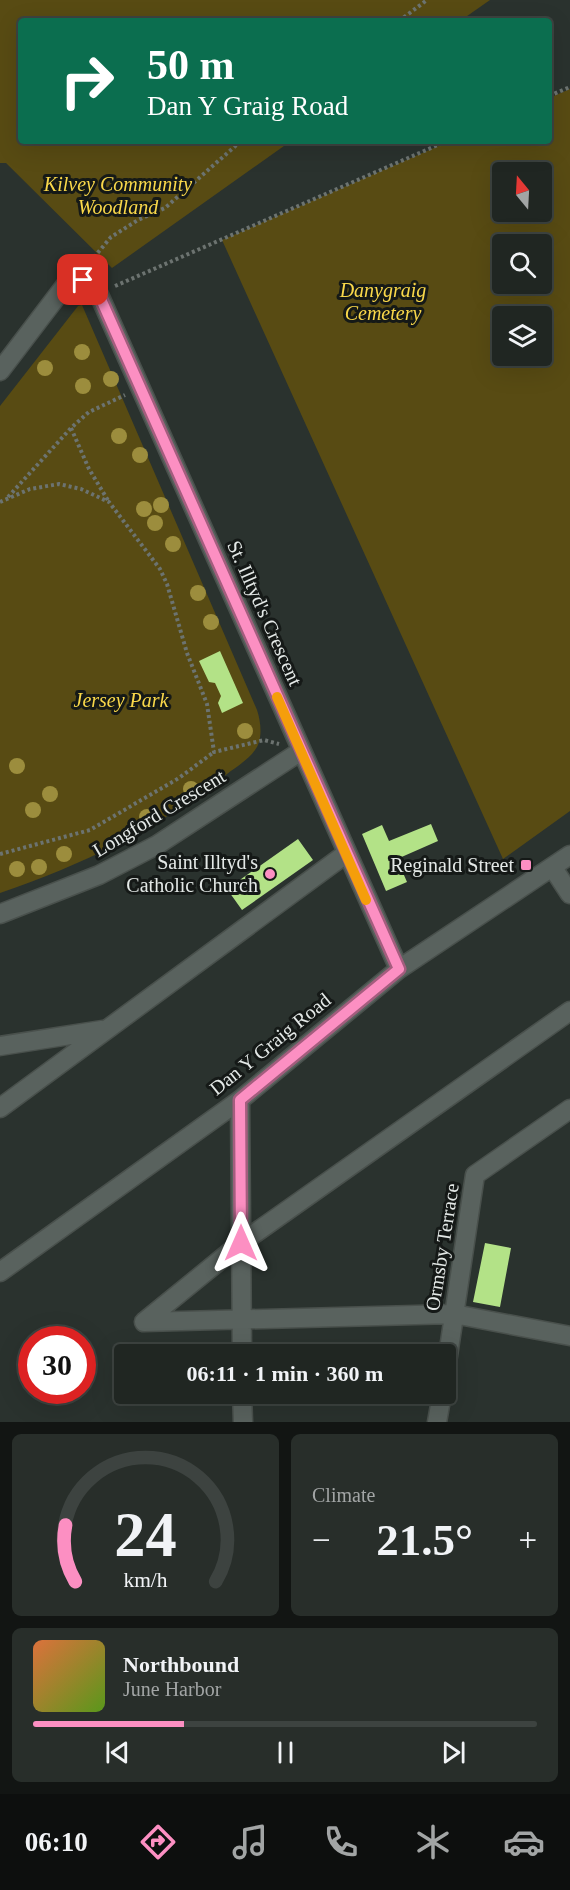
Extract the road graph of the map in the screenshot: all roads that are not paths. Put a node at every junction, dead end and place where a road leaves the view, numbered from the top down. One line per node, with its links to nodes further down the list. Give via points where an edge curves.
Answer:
1 (0, 371): 2 (street, St. Illtyd's Crescent, via 67,283 83,280 97,293)
2 (301, 751): 3 (street, St. Illtyd's Crescent); 7 (street, Longford Crescent, via 157,844 99,875)
3 (347, 853): 8 (street, St. Illtyd's Crescent); 10 (street)
4 (570, 855): 5 (street, Dan Y Graig Road)
5 (553, 868): 6 (street); 8 (street, Dan Y Graig Road)
6 (570, 894)
7 (0, 914)
8 (399, 969): 12 (street, Dan Y Graig Road)
9 (570, 1011): 15 (street)
10 (104, 1029): 11 (street); 13 (street)
11 (0, 1046)
12 (240, 1100): 15 (street); 16 (street, Dan Y Graig Road)
13 (0, 1108)
14 (570, 1109): 17 (street, Ormsby Terrace, via 476,1175)
15 (241, 1243): 18 (street); 18 (street, via 144,1322)
16 (0, 1272)
17 (454, 1314): 18 (street); 19 (street); 21 (street, Ormsby Terrace)
18 (242, 1320): 20 (street)
19 (570, 1336)
20 (242, 1344)
21 (450, 1344)
22 (242, 1404): 24 (street)
23 (440, 1404): 25 (street)
24 (243, 1422)
25 (437, 1422)

